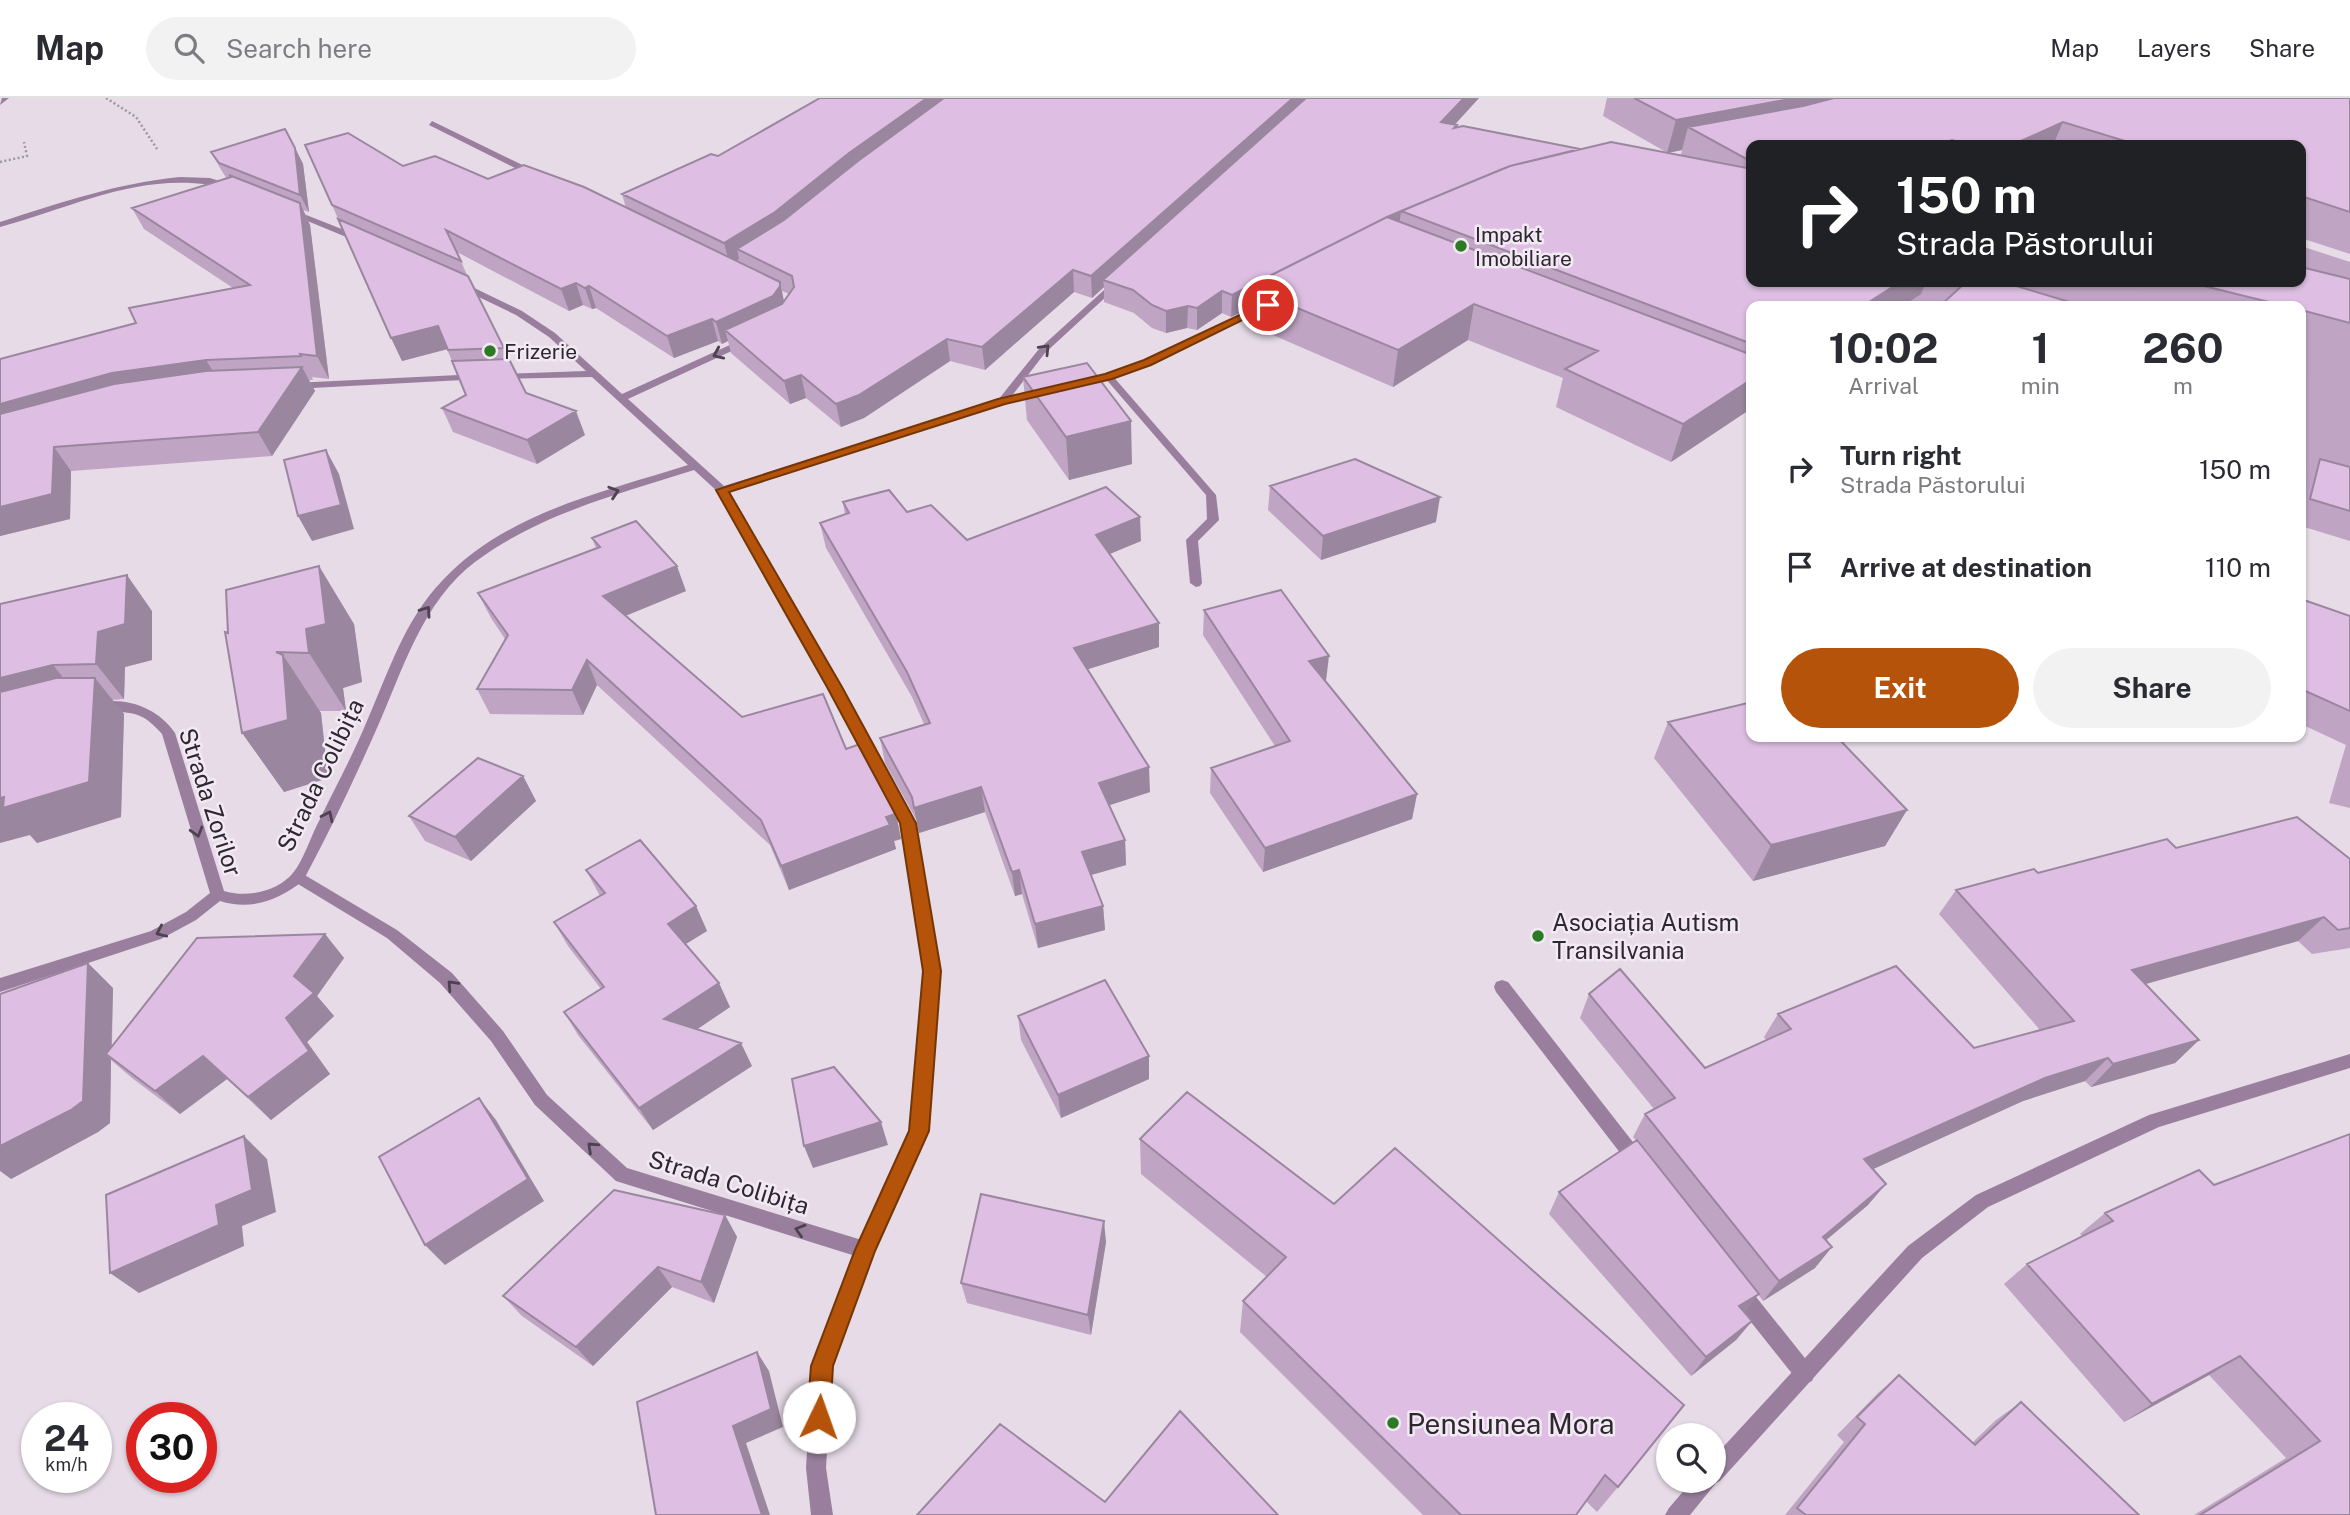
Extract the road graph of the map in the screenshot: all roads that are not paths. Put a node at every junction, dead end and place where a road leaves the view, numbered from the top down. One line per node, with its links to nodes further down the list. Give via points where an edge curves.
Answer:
1 (6, 98): 2 (street)
2 (0, 103)
3 (432, 123): 4 (street)
4 (543, 179)
5 (243, 191): 7 (street, via 218,181 176,179 122,189)
6 (280, 206): 8 (street)
7 (0, 225)
8 (367, 243)
9 (1124, 276): 19 (street, one-way to 9, via 1042,351)
10 (451, 280): 13 (street, via 552,335)
11 (1268, 305): 14 (street)
12 (755, 337): 18 (street, one-way to 18)
13 (594, 373): 16 (street); 18 (street)
14 (1108, 376): 15 (street); 22 (street, via 1211,495 1213,520 1192,540)
15 (1068, 386)
16 (279, 387)
17 (1055, 389): 19 (street)
18 (621, 398): 20 (street)
19 (1002, 402): 21 (street)
20 (696, 466): 21 (street); 24 (street, Strada Colibița, one-way to 20, via 420,617 446,583 481,553 526,526 580,503)
21 (722, 490): 30 (street, via 908,823 932,971 919,1131)
22 (1196, 583)
23 (81, 708): 25 (street, Strada Zorilor, one-way to 25, via 120,705 139,709 156,717 168,733)
24 (298, 877): 25 (street, via 281,891 256,900 233,901); 30 (street, Strada Colibița, one-way to 24, via 622,1175 541,1100 497,1036 446,978 392,934)
25 (218, 895): 26 (street, one-way to 26, via 156,935)
26 (0, 985)
27 (1502, 987): 29 (street)
28 (2346, 1067): 32 (street, via 2155,1120 1982,1201 1915,1252)
29 (1646, 1171)
30 (865, 1250): 35 (street, via 822,1366 816,1468)
31 (1730, 1280): 32 (street)
32 (1805, 1374): 33 (street)
33 (1726, 1460)
34 (1695, 1493): 36 (street)
35 (822, 1515)
36 (1676, 1515)

